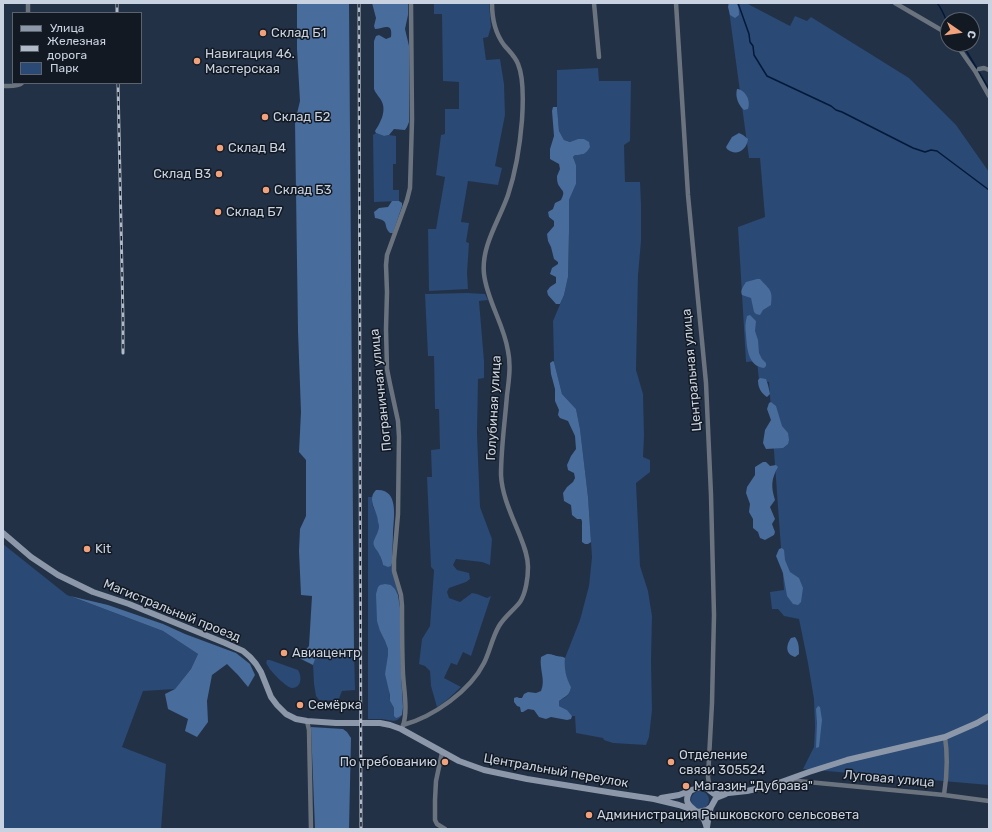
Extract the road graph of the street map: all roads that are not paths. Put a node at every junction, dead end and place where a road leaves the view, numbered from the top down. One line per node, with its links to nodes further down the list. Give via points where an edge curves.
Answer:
1 (411, 3): 17 (street, Пограничная улица, via 410,188 387,255 386,265 387,369 399,437 394,571 402,606 405,704)
2 (492, 3): 17 (street, Голубиная улица, via 498,36 519,65 522,119 512,178 485,253 484,276 509,357 502,484 526,553 528,573 520,601 497,629 485,662 477,674 459,694 440,708)
3 (594, 3): 8 (street)
4 (676, 3): 20 (street, Центральная улица, via 688,195 706,383 711,495 713,600)
5 (895, 3): 6 (street)
6 (940, 29)
7 (962, 52): 9 (street)
8 (599, 57)
9 (976, 70): 10 (street); 13 (street)
10 (989, 70)
11 (22, 84): 12 (street)
12 (3, 86)
13 (989, 96)
14 (3, 533): 16 (main road, Магистральный проезд, via 31,557 58,575 93,592 243,651 256,664 271,697 282,710 290,717)
15 (989, 716): 18 (main road)
16 (307, 721): 17 (main road, Магистральный проезд); 31 (street)
17 (402, 727): 19 (main road, Центральный переулок)
18 (945, 737): 21 (main road, via 847,760); 26 (street, via 947,774)
19 (442, 752): 27 (main road, Центральный переулок, via 459,761 496,773); 32 (street, via 436,781 435,820)
20 (708, 777): 22 (street, via 705,784); 24 (street, Центральная улица)
21 (787, 780): 25 (main road); 26 (street, Луговая улица)
22 (700, 787): 23 (main road); 24 (main road)
23 (693, 789): 27 (main road, via 669,798); 30 (main road, via 688,800)
24 (710, 792): 25 (main road); 29 (main road, via 713,798)
25 (726, 794): 29 (main road, via 716,798)
26 (944, 795): 28 (street, Луговая улица)
27 (654, 799): 30 (main road)
28 (989, 801)
29 (711, 807): 30 (main road, via 702,812); 33 (main road)
30 (694, 810): 33 (main road, via 704,820)
31 (311, 829)
32 (445, 829)
33 (707, 829)

